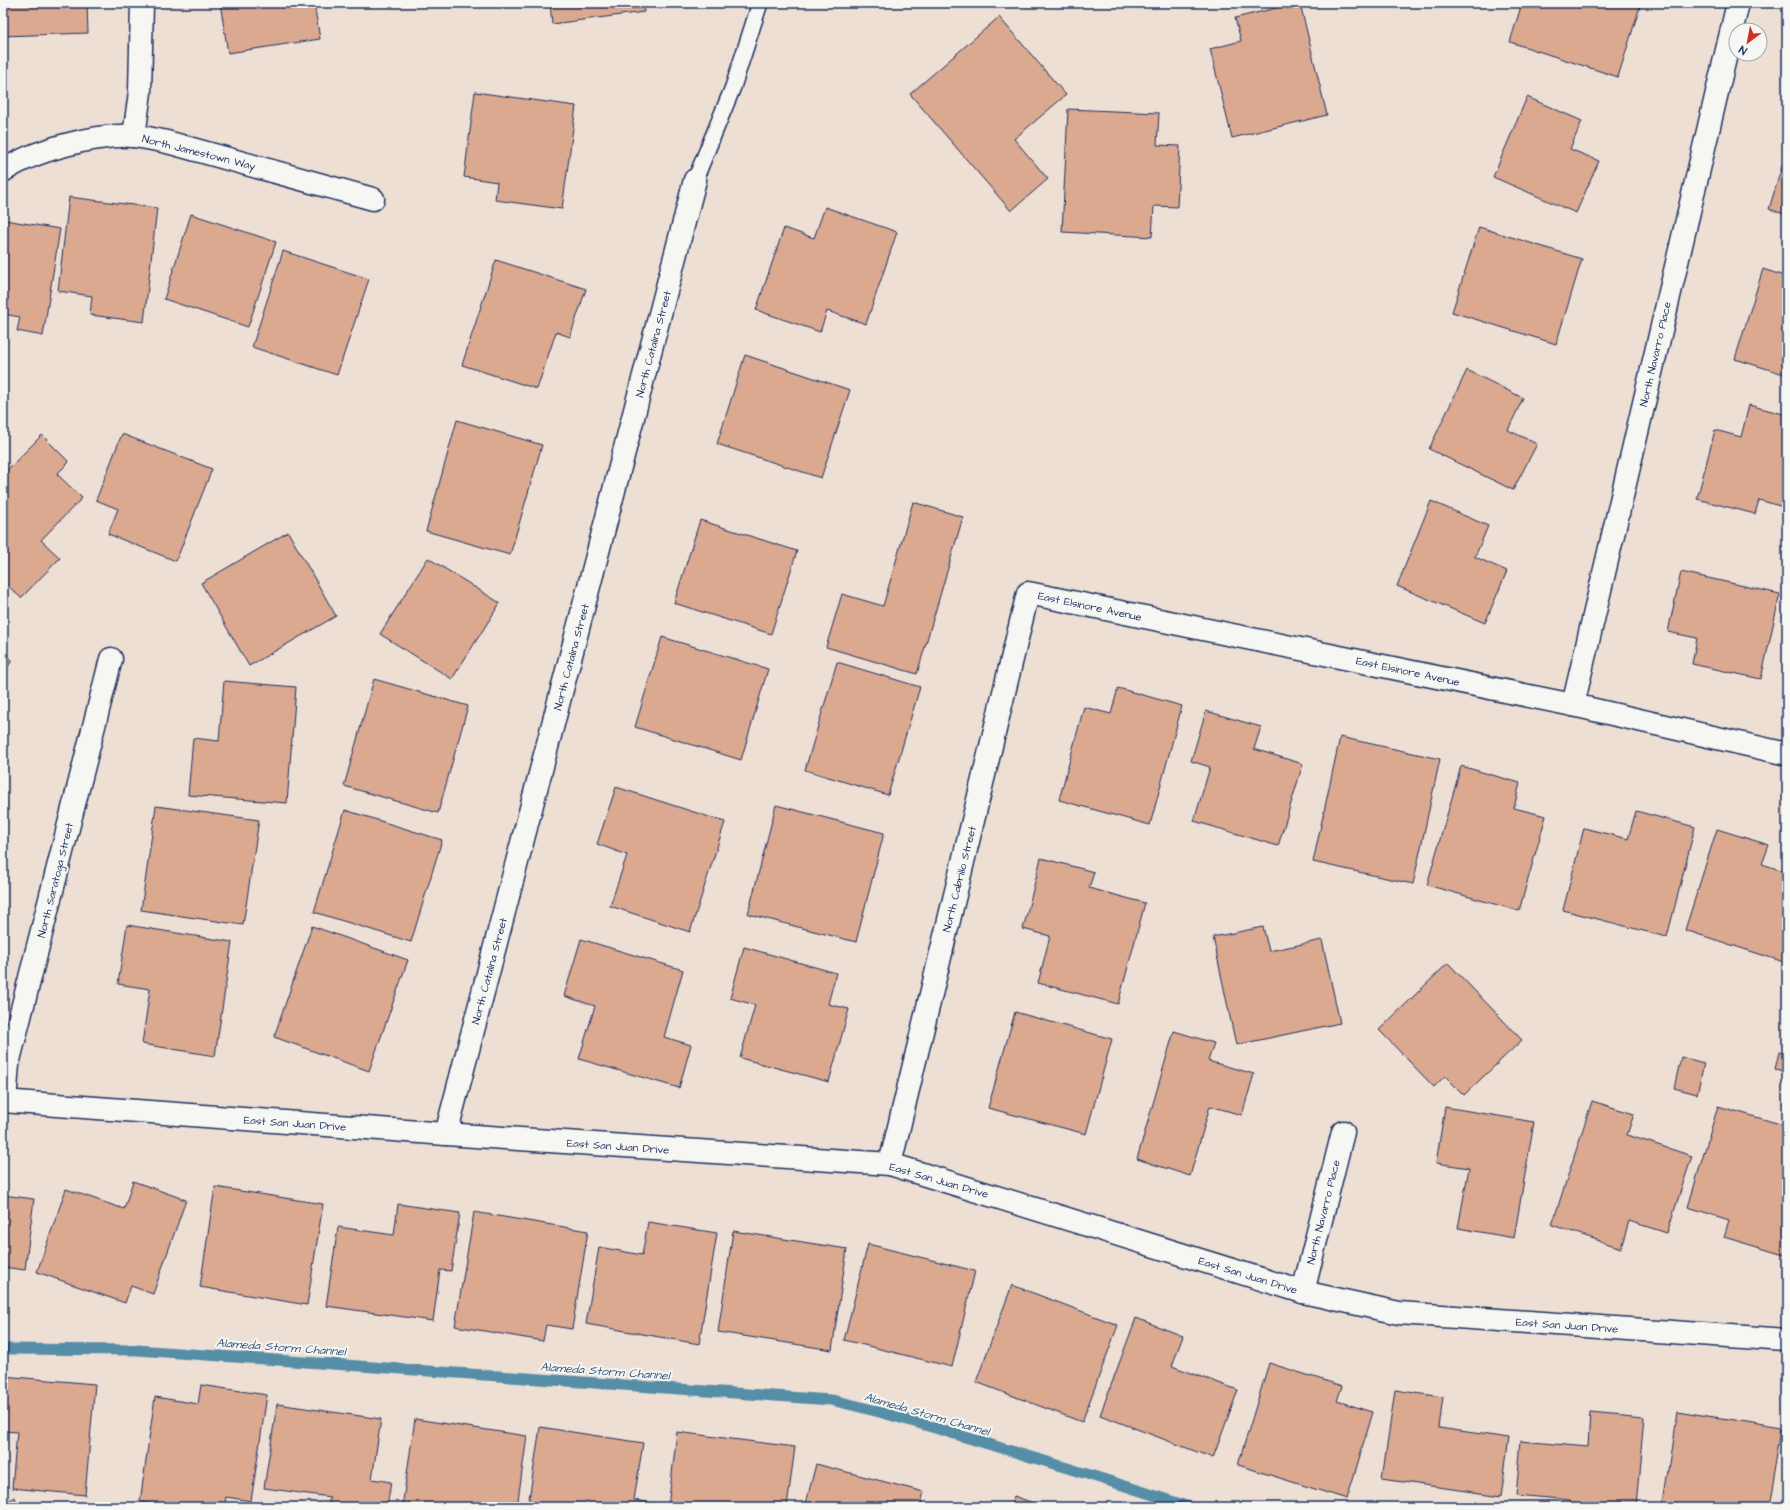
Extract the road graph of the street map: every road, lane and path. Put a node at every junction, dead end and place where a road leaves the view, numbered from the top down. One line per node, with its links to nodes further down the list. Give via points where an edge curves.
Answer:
1 (142, 3): 4 (street, via 140,92)
2 (760, 3): 6 (lane, via 733,87)
3 (1738, 3): 10 (street, North Navarro Place)
4 (134, 136): 5 (street, North Jamestown Way, via 100,138 68,144 12,165); 7 (street, North Jamestown Way, via 167,142)
5 (3, 171)
6 (695, 180): 14 (street, North Catalina Street)
7 (373, 199)
8 (1028, 593): 10 (street, East Elsinore Avenue); 15 (street, North Cabrillo Street)
9 (111, 659): 12 (street, North Saratoga Street, via 8,1064)
10 (1572, 705): 11 (street, East Elsinore Avenue)
11 (1787, 754)
12 (4, 1101): 14 (street, East San Juan Drive)
13 (1342, 1132): 16 (street, North Navarro Place)
14 (446, 1134): 15 (street, East San Juan Drive)
15 (890, 1164): 16 (street, East San Juan Drive)
16 (1303, 1292): 17 (street, East San Juan Drive, via 1399,1313)
17 (1787, 1340)

